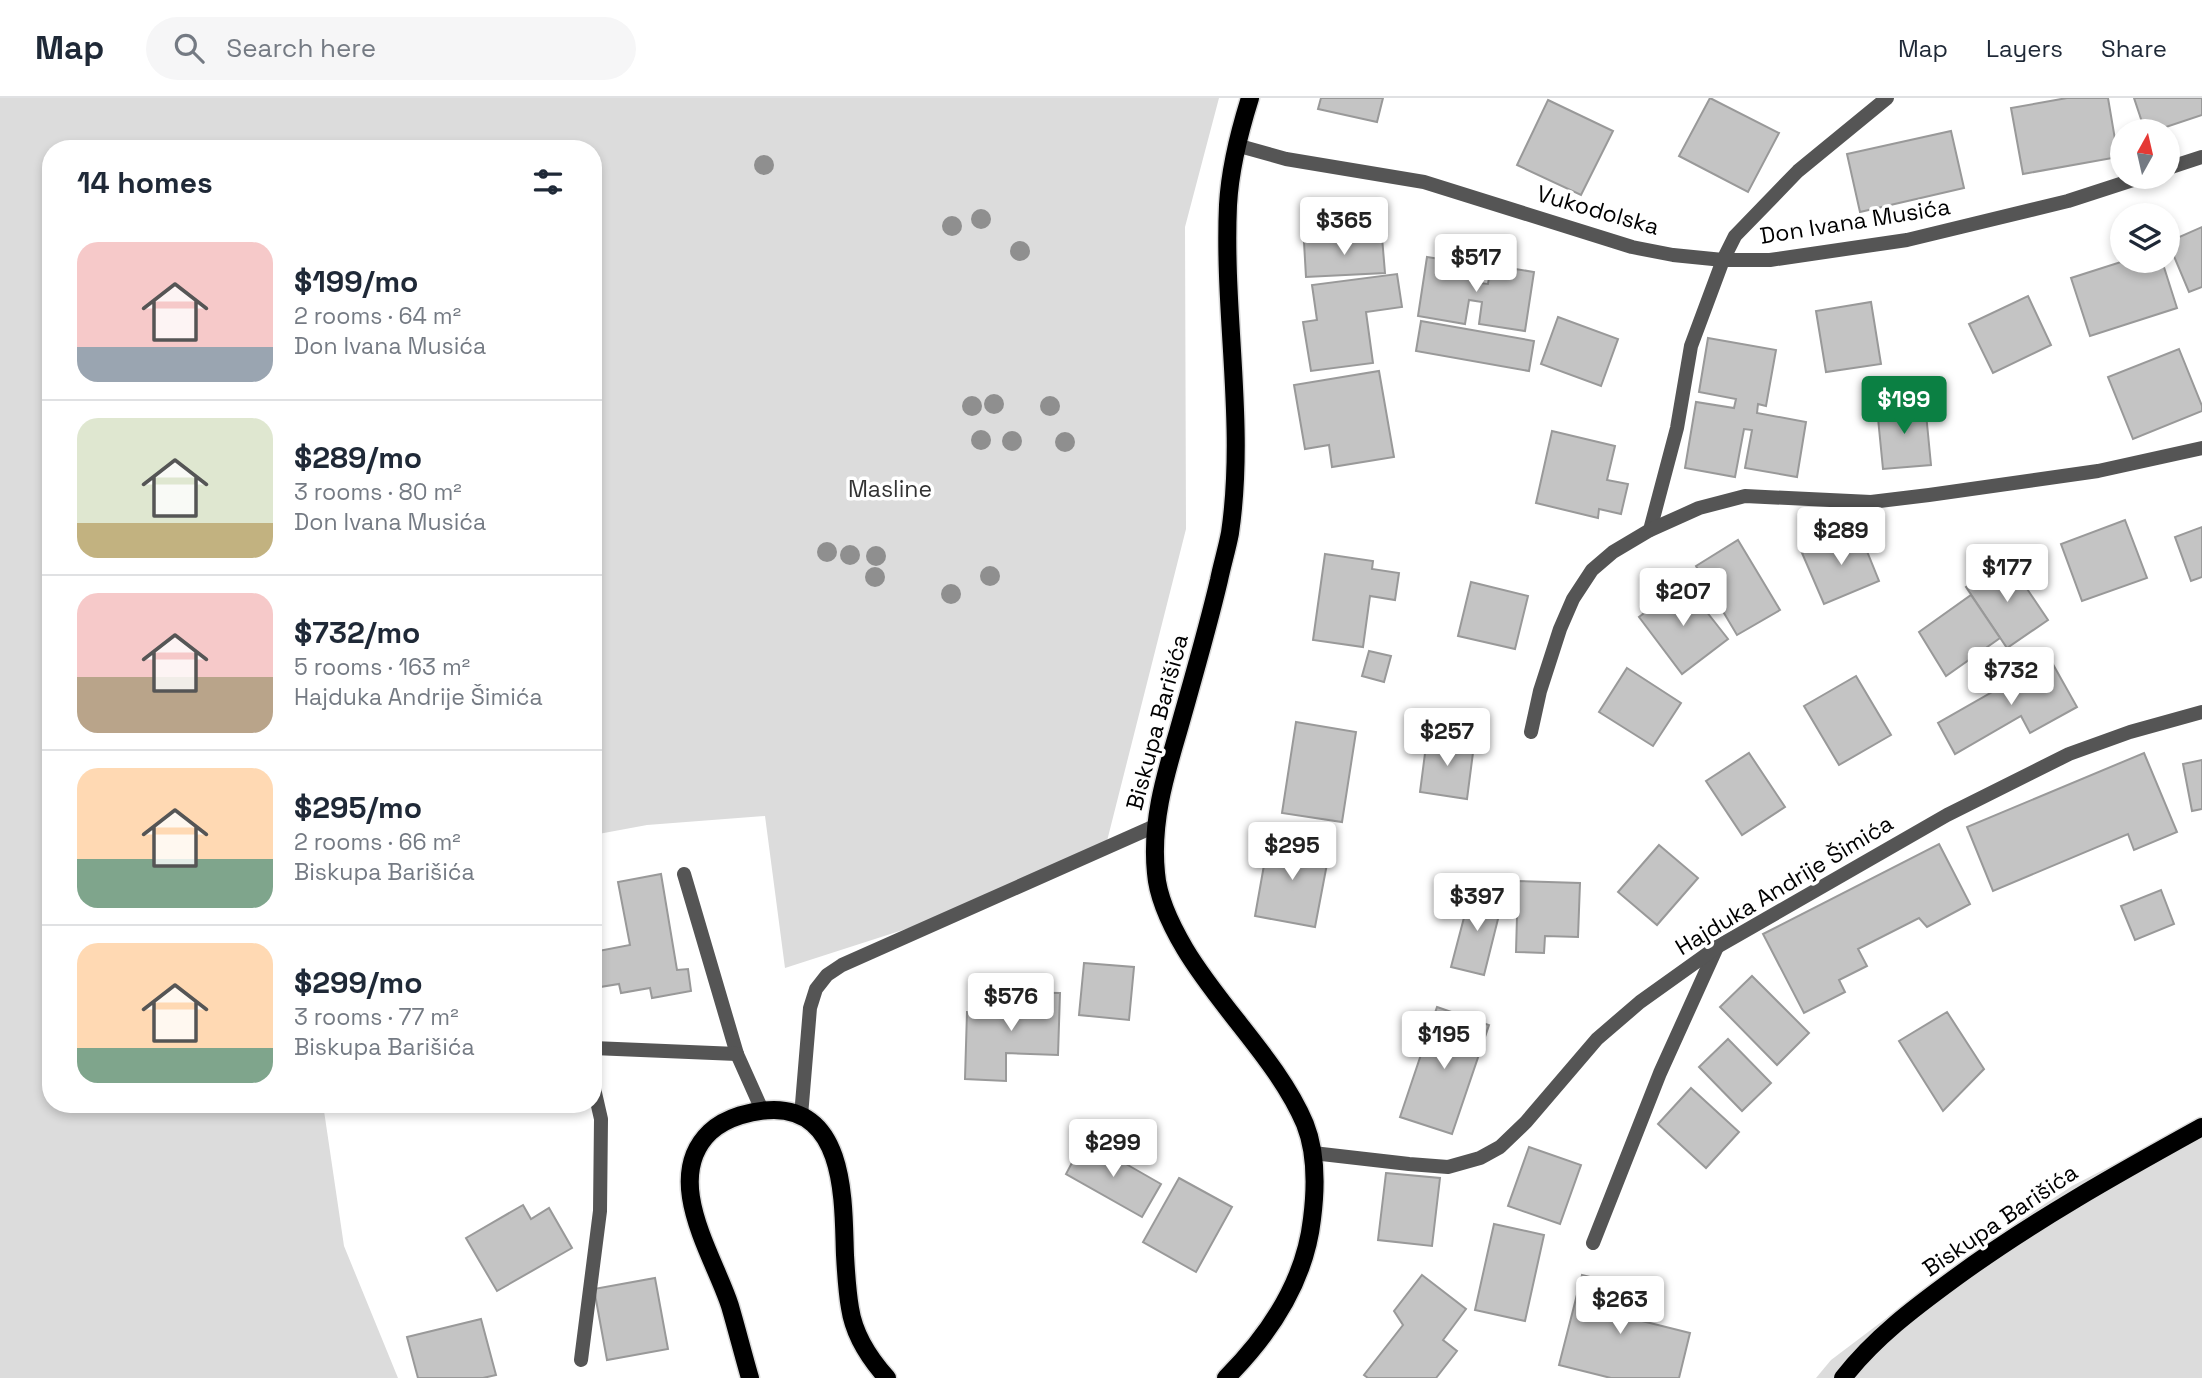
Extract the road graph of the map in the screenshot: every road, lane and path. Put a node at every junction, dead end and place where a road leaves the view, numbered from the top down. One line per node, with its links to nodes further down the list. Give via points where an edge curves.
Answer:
1 (1250, 98): 3 (main road, Biskupa Barišića)
2 (1887, 98): 7 (street, via 1798,171 1735,236)
3 (1236, 145): 7 (street, Vukodolska, via 1286,159 1424,182 1632,247); 12 (main road, Biskupa Barišića, via 1228,204 1236,471 1229,536)
4 (2202, 157): 5 (street)
5 (2180, 164)
6 (2110, 187): 7 (street, Don Ivana Musića, via 1907,240 1770,260)
7 (1723, 260): 9 (street, via 1691,346 1677,428)
8 (2202, 448): 9 (street, via 2098,471 1871,502 1745,496 1699,508)
9 (1650, 530): 11 (street, via 1592,570 1573,599 1540,691)
10 (2202, 712): 14 (street, Hajduka Andrije Šimića, via 2069,754 1947,815)
11 (1531, 732)
12 (1155, 826): 19 (street, via 827,975 810,1008); 21 (main road, Biskupa Barišića, via 1156,876 1170,924 1291,1096)
13 (684, 874): 16 (street)
14 (1717, 947): 21 (street, Hajduka Andrije Šimića, via 1597,1039 1526,1122 1500,1147 1480,1158 1448,1167); 22 (street)
15 (602, 1048): 16 (street)
16 (737, 1054): 17 (street)
17 (762, 1110): 19 (main road); 24 (main road, via 734,1117 710,1132 696,1153 689,1194 730,1306)
18 (600, 1113): 23 (street, via 600,1211)
19 (801, 1116): 25 (main road, via 819,1129 838,1168 850,1310 859,1338)
20 (2202, 1127): 27 (main road, Biskupa Barišića, via 2003,1243 1902,1317)
21 (1313, 1153): 26 (main road, Biskupa Barišića, via 1316,1191 1310,1239 1297,1278 1265,1333)
22 (1592, 1243)
23 (580, 1360)
24 (750, 1378)
25 (887, 1378)
26 (1226, 1378)
27 (1843, 1378)

